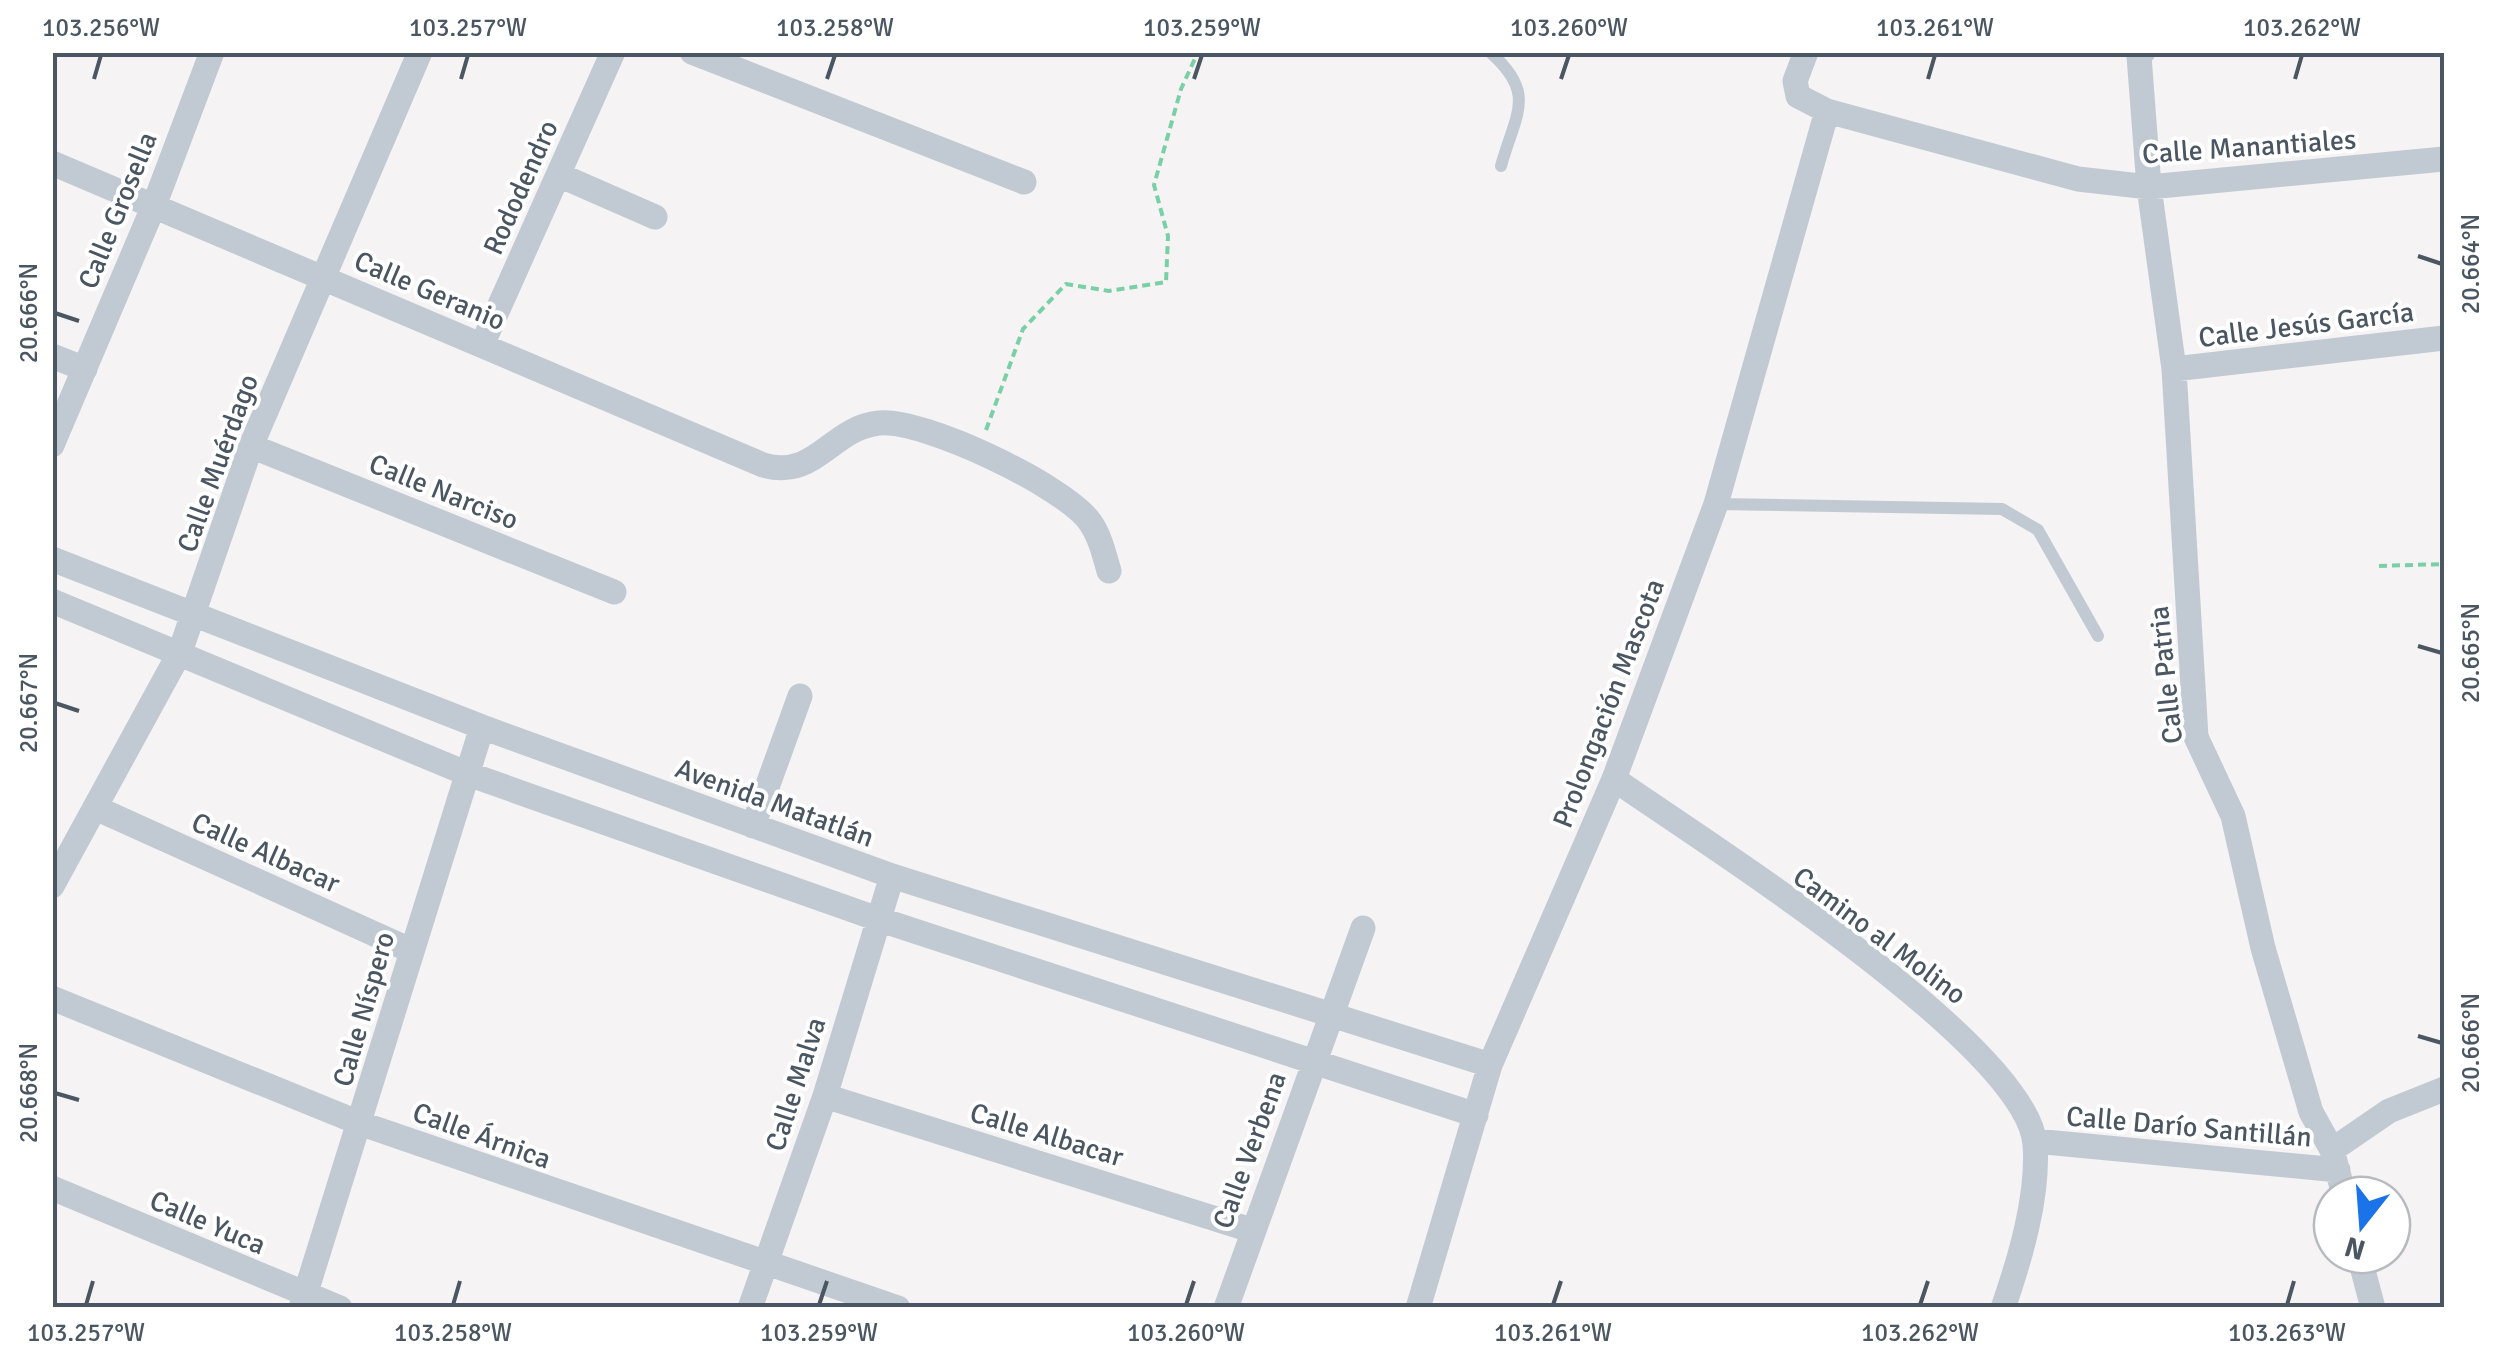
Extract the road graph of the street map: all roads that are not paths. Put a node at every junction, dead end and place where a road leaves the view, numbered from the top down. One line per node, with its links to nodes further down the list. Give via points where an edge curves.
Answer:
1 (212, 52): 15 (street, Calle Grosella)
2 (420, 52): 17 (street, Calle Muérdago)
3 (612, 52): 12 (street, Rododendro)
4 (692, 52): 13 (street)
5 (1490, 52): 11 (lane, via 1522,93)
6 (1806, 52): 8 (street, via 1795,82 1798,96)
7 (2136, 54): 14 (street, Calle Patria)
8 (1827, 111): 14 (street, Calle Manantiales, via 2078,179); 25 (street, Prolongación Mascota)
9 (2444, 159): 14 (street, Calle Manantiales)
10 (52, 163): 15 (street, Calle Geranio)
11 (1501, 166)
12 (559, 175): 16 (street); 19 (street, Rododendro)
13 (1024, 182)
14 (2148, 187): 22 (street, Calle Patria)
15 (155, 203): 17 (street, Calle Geranio); 21 (street, Calle Grosella)
16 (656, 217)
17 (322, 277): 19 (street, Calle Geranio); 24 (street, Calle Muérdago)
18 (2444, 338): 22 (street, Calle Jesús García)
19 (482, 345): 27 (street, Calle Geranio, via 784,471 806,465 876,422 902,423 978,450 1089,520)
20 (52, 356): 21 (street)
21 (84, 369): 23 (street, Calle Grosella)
22 (2174, 369): 53 (street, Calle Patria, via 2196,736 2233,816 2263,948 2312,1112)
23 (52, 445)
24 (251, 446): 28 (street, Calle Narciso); 30 (street, Calle Muérdago)
25 (1716, 504): 31 (lane, via 2002,509 2038,530); 36 (street, Prolongación Mascota)
26 (52, 559): 30 (street, Avenida Matatlán)
27 (1109, 571)
28 (614, 592)
29 (52, 602): 32 (street)
30 (195, 614): 32 (street, Calle Muérdago); 34 (street, Avenida Matatlán)
31 (2098, 636)
32 (180, 652): 35 (street); 37 (street, Calle Muérdago)
33 (800, 696): 38 (street)
34 (482, 727): 35 (street, Calle Níspero); 38 (street, Avenida Matatlán)
35 (468, 774): 41 (street); 43 (street, Calle Níspero)
36 (1614, 779): 47 (street, Prolongación Mascota); 52 (street, Camino al Molino, via 1889,973 1986,1058)
37 (98, 809): 40 (street, Calle Muérdago); 43 (street, Calle Albacar)
38 (753, 826): 39 (street, Avenida Matatlán)
39 (892, 876): 41 (street, Calle Malva); 45 (street, Avenida Matatlán)
40 (52, 886)
41 (878, 919): 46 (street); 49 (street, Calle Malva)
42 (1363, 928): 45 (street, Calle Verbena)
43 (410, 950): 51 (street, Calle Níspero)
44 (52, 998): 51 (street, Calle Árnica)
45 (1330, 1014): 46 (street, Calle Verbena); 47 (street, Avenida Matatlán)
46 (1313, 1062): 50 (street); 55 (street, Calle Verbena)
47 (1490, 1065): 50 (street, Prolongación Mascota)
48 (2444, 1089): 53 (street, via 2389,1111)
49 (825, 1096): 55 (street, Calle Albacar); 56 (street, Calle Malva)
50 (1476, 1116): 63 (street, Prolongación Mascota)
51 (362, 1124): 56 (street, Calle Árnica); 58 (street, Calle Níspero)
52 (2035, 1141): 53 (street, Calle Darío Santillán); 64 (street, via 2029,1214)
53 (2338, 1172)
54 (52, 1188): 58 (street, Calle Yuca)
55 (1251, 1230): 62 (street, Calle Verbena)
56 (766, 1262): 60 (street, Calle Malva); 61 (street, Calle Árnica)
57 (2365, 1275): 65 (street)
58 (303, 1302): 59 (street, Calle Yuca)
59 (340, 1308)
60 (750, 1308)
61 (898, 1308)
62 (1226, 1308)
63 (1418, 1308)
64 (2003, 1308)
65 (2373, 1308)

